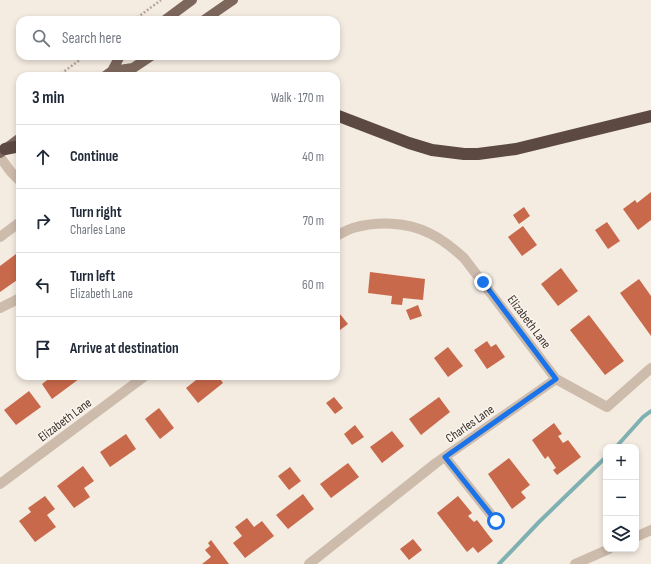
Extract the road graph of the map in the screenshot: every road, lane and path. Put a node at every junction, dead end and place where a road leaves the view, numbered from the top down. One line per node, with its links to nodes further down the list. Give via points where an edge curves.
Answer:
1 (161, 0): 4 (path)
2 (192, 0): 5 (main road)
3 (233, 0): 6 (main road)
4 (139, 16)
5 (170, 16)
6 (210, 16)
7 (80, 60): 10 (path)
8 (117, 60): 11 (main road)
9 (145, 60): 12 (main road, via 133,68)
10 (64, 72)
11 (109, 72)
12 (113, 72)
13 (340, 116): 14 (highway, via 421,146 447,153 478,154 516,150)
14 (651, 116)
15 (16, 141): 17 (main road)
16 (16, 148): 17 (highway)
17 (2, 153): 18 (street)
18 (16, 177)
19 (16, 225): 21 (street)
20 (340, 234): 25 (street, Elizabeth Lane, via 353,228 382,223 429,232 449,244 464,258)
21 (0, 237)
22 (16, 300): 23 (street)
23 (0, 308)
24 (651, 368): 25 (street, via 607,407)
25 (556, 379): 27 (street, Charles Lane)
26 (140, 380): 28 (street, Elizabeth Lane)
27 (445, 457): 29 (street); 33 (street, Charles Lane)
28 (0, 484)
29 (496, 521)
30 (651, 530): 31 (street)
31 (639, 536)
32 (603, 552): 34 (street)
33 (309, 564)
34 (575, 564)

